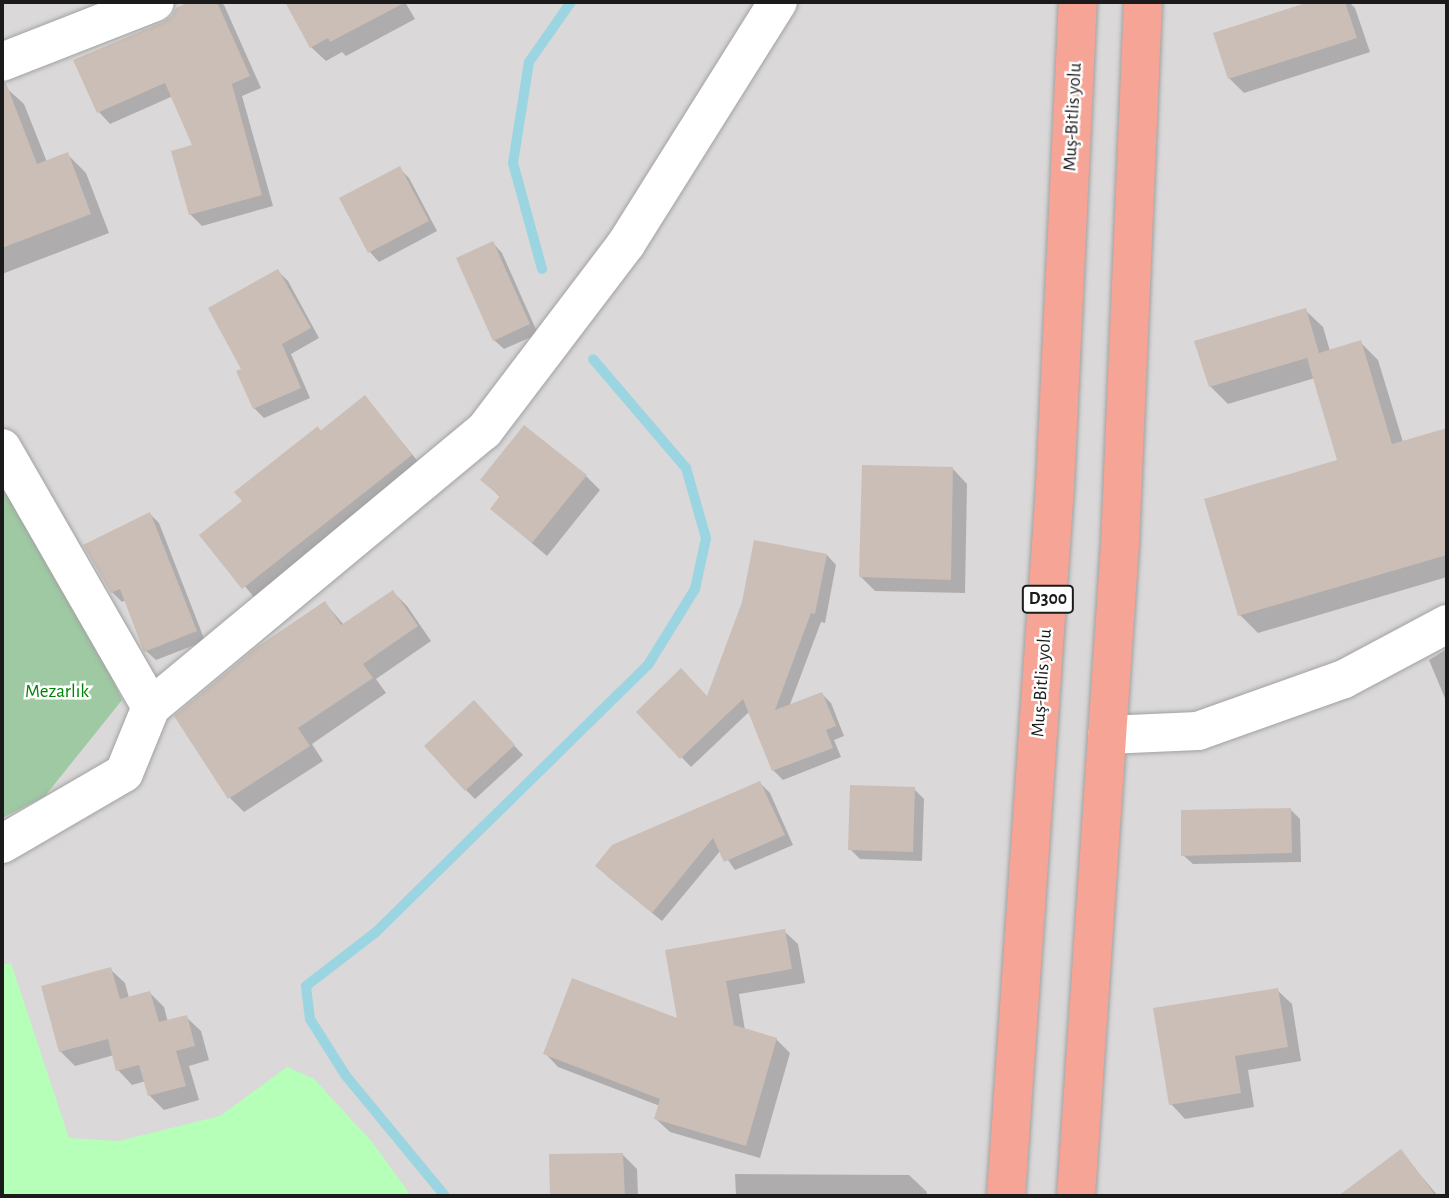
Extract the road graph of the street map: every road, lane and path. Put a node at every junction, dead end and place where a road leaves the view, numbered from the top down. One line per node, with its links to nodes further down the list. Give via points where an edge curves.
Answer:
1 (155, 2): 5 (street)
2 (778, 2): 8 (street, via 626,244 484,431)
3 (1078, 2): 11 (highway, Muş-Bitlis yolu / D300, via 1055,486)
4 (1143, 2): 9 (highway)
5 (2, 62)
6 (2, 448): 8 (street)
7 (1447, 624): 9 (street, via 1344,679 1198,732)
8 (151, 707): 10 (street, via 124,773)
9 (1107, 735): 12 (highway)
10 (2, 844)
11 (1006, 1196)
12 (1076, 1196)

